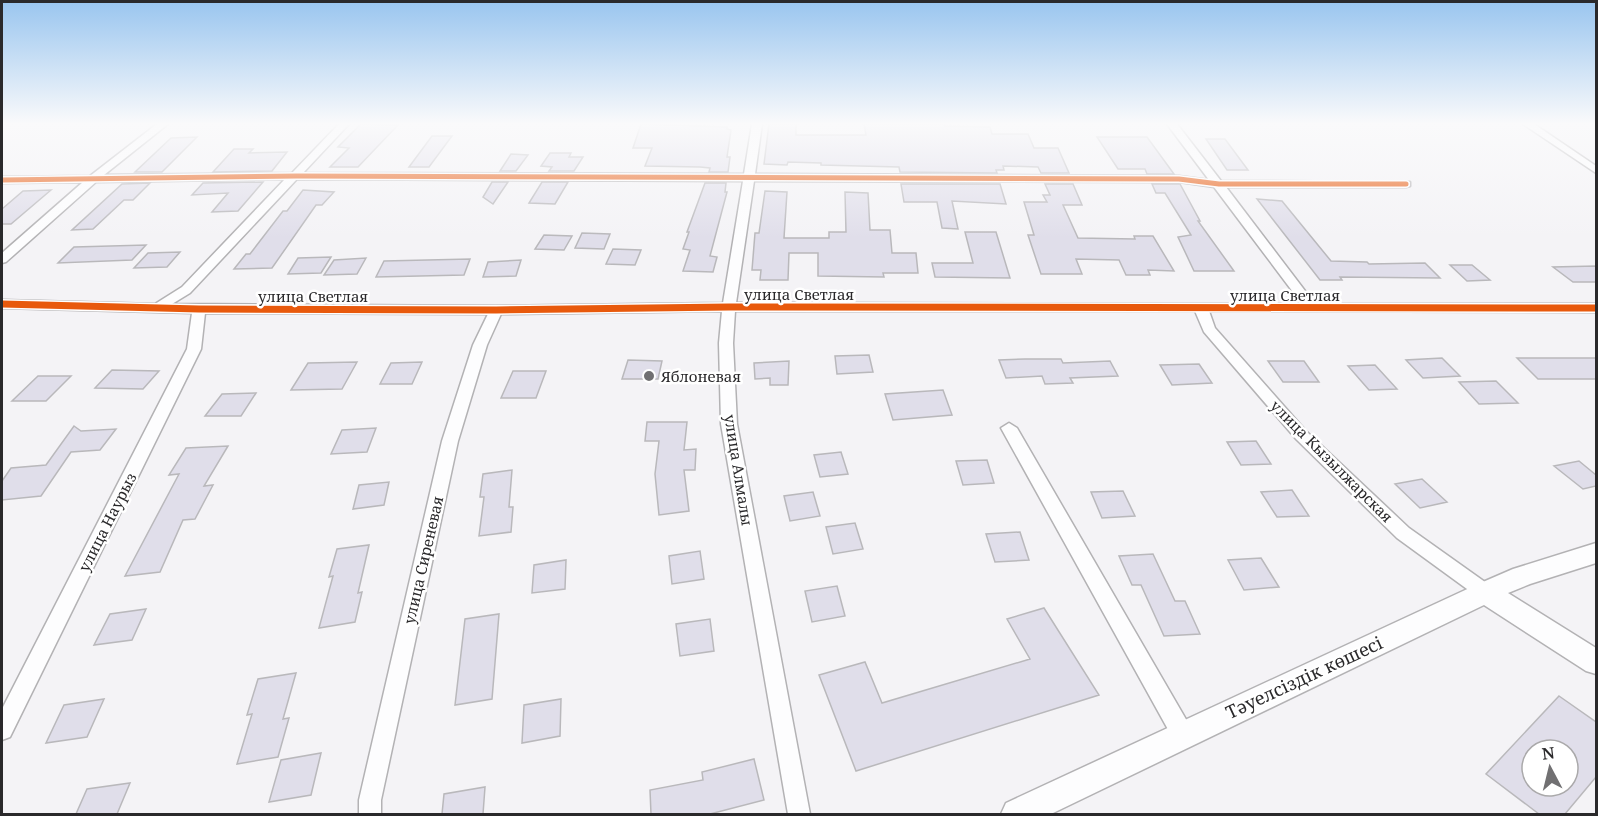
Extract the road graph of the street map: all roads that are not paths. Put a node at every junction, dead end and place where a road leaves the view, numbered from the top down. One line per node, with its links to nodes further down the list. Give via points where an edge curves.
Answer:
1 (114, 162): 7 (street)
2 (310, 162): 5 (street)
3 (752, 162): 6 (street, улица Алмалы)
4 (1202, 162): 9 (street)
5 (297, 176): 6 (street); 7 (street); 14 (street, via 186,290)
6 (750, 176): 9 (street, via 1179,179); 13 (street, улица Алмалы)
7 (94, 178): 8 (street); 11 (street)
8 (2, 180)
9 (1219, 184): 10 (street); 15 (street)
10 (1406, 184)
11 (2, 259)
12 (2, 304): 14 (street, улица Светлая)
13 (729, 307): 18 (street, улица Светлая); 19 (street, улица Светлая); 27 (street, улица Алмалы, via 729,424)
14 (158, 308): 17 (street, улица Светлая)
15 (1312, 308): 16 (street, улица Светлая); 18 (street, улица Светлая)
16 (1596, 308)
17 (199, 309): 19 (street, улица Светлая); 24 (street, улица Наурыз, via 194,350)
18 (1201, 309): 22 (street, улица Кызылжарская, via 1209,329 1301,435 1403,533)
19 (496, 310): 26 (street, улица Сиреневая, via 480,345 450,441)
20 (1010, 428): 25 (street)
21 (1596, 553): 22 (main road, Тәуелсіздік көшесі)
22 (1485, 592): 23 (main road); 25 (main road, Тәуелсіздік көшесі)
23 (1596, 662)
24 (2, 730)
25 (1183, 735): 28 (main road, Тәуелсіздік көшесі)
26 (370, 814)
27 (799, 814)
28 (1017, 814)

